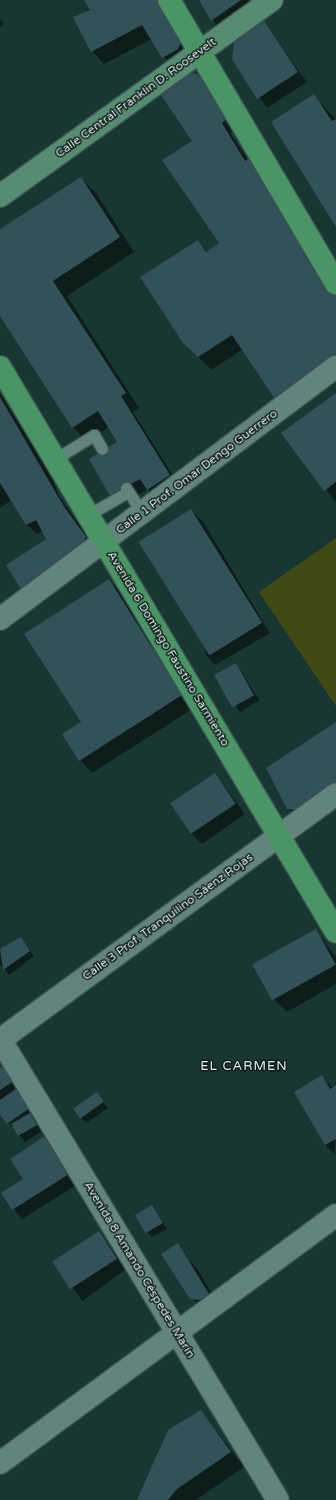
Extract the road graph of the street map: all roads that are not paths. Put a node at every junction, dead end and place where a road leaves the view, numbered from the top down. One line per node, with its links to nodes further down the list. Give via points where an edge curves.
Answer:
1 (169, 0): 3 (main road)
2 (272, 0): 3 (main road, Calle Central Franklin D. Roosevelt)
3 (200, 52): 4 (main road, Calle Central Franklin D. Roosevelt); 5 (main road)
4 (0, 196)
5 (336, 283)
6 (0, 367): 9 (main road, Avenida 6 Domingo Faustino Sarmiento)
7 (336, 367): 10 (street, Calle 1 Prof. Omar Dengo Guerrero)
8 (102, 449): 9 (lane, via 94,435)
9 (55, 459): 11 (main road, Avenida 6 Domingo Faustino Sarmiento)
10 (142, 513): 11 (lane, via 127,490); 12 (street, Calle 1 Prof. Omar Dengo Guerrero)
11 (88, 515): 12 (main road, Avenida 6 Domingo Faustino Sarmiento)
12 (104, 542): 13 (street, Calle 1 Prof. Omar Dengo Guerrero); 15 (main road, Avenida 6 Domingo Faustino Sarmiento)
13 (0, 619)
14 (336, 794): 15 (street, Calle 3 Prof. Tranquilino Sáenz Rojas)
15 (279, 836): 16 (main road, Avenida 6 Domingo Faustino Sarmiento); 17 (street, Calle 3 Prof. Tranquilino Sáenz Rojas)
16 (336, 932)
17 (0, 1040): 19 (street, Avenida 8 Amando Céspedes Marín)
18 (336, 1215): 19 (street)
19 (177, 1335): 20 (street); 21 (street, Avenida 8 Amando Céspedes Marín)
20 (0, 1463)
21 (278, 1500)

